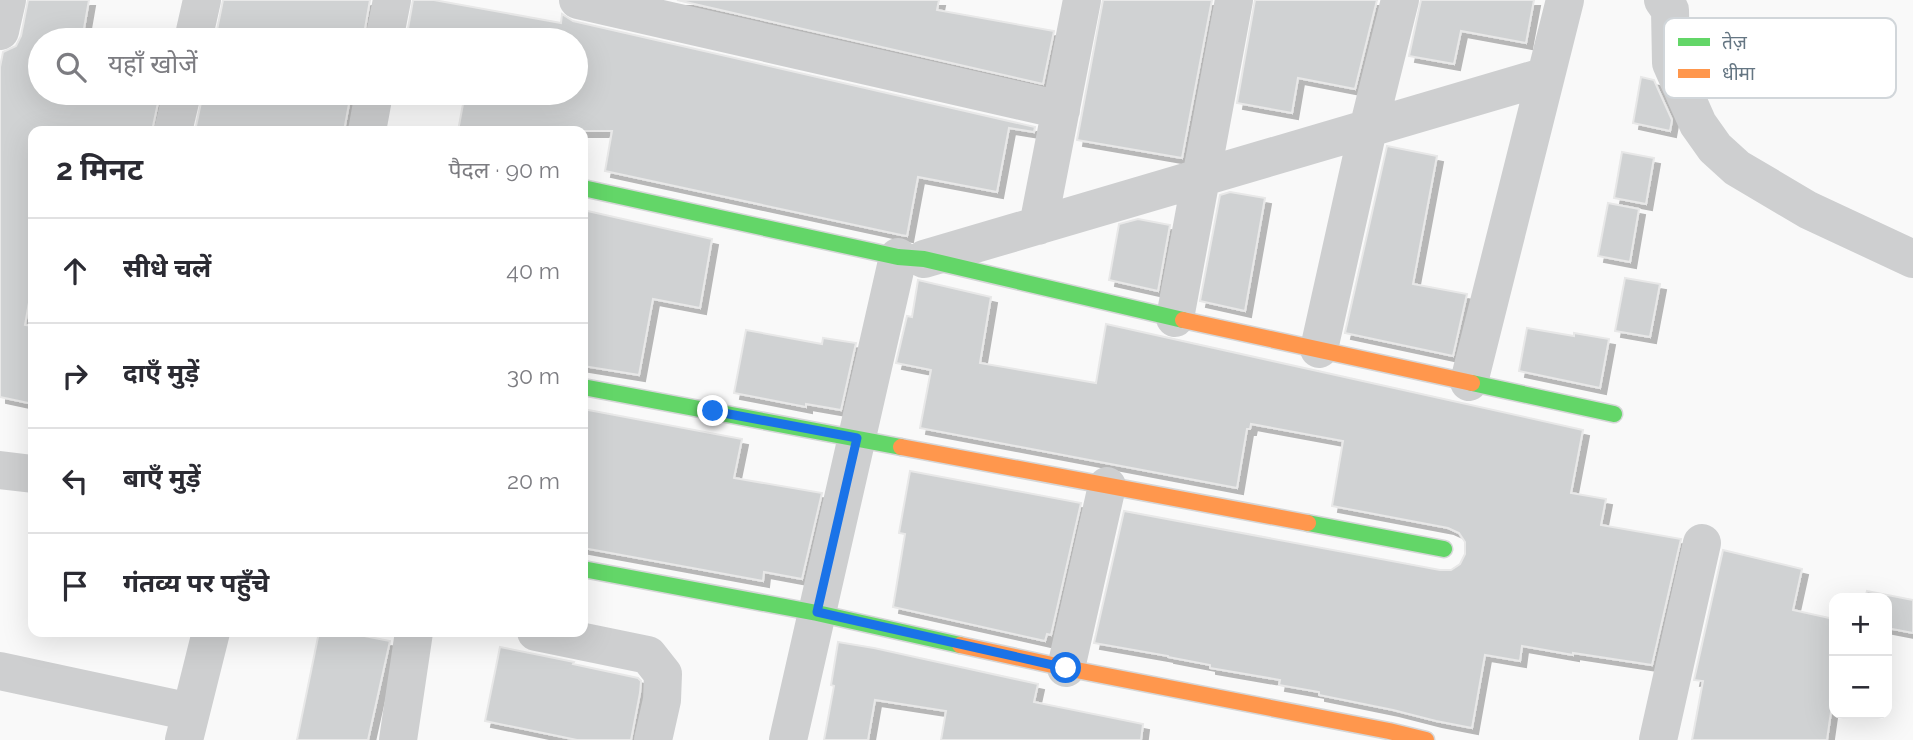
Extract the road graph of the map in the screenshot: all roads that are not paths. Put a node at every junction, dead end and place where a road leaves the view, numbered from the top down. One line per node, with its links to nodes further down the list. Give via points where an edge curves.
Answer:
1 (7, 0): 13 (street)
2 (202, 0): 11 (street)
3 (392, 0): 12 (street)
4 (578, 0): 18 (street)
5 (1082, 0): 18 (street)
6 (1234, 0): 22 (street)
7 (1400, 0): 21 (street)
8 (1565, 0): 14 (street)
9 (1663, 0): 10 (street)
10 (1670, 18)
11 (196, 28)
12 (386, 28)
13 (0, 31)
14 (1546, 76): 21 (street); 29 (street)
15 (1686, 98): 26 (street, via 1715,148 1737,168)
16 (179, 105): 19 (street)
17 (372, 105): 20 (street)
18 (1061, 110): 24 (street)
19 (174, 126)
20 (368, 126)
21 (1368, 129): 22 (street); 28 (street)
22 (1201, 178): 24 (street); 27 (street)
23 (588, 189): 25 (street)
24 (1038, 226): 25 (street)
25 (911, 258): 27 (street); 32 (street)
26 (1913, 260)
27 (1175, 318): 28 (street)
28 (1320, 349): 29 (street)
29 (1469, 383): 31 (street)
30 (588, 388): 32 (street)
31 (1614, 414)
32 (857, 438): 35 (street); 39 (street)
33 (0, 470): 34 (street)
34 (28, 473)
35 (1107, 486): 37 (street); 43 (street)
36 (1702, 543): 50 (street)
37 (1444, 549)
38 (588, 570): 39 (street)
39 (817, 612): 43 (street); 49 (street)
40 (210, 637): 45 (street)
41 (413, 637): 47 (street)
42 (560, 637): 48 (street, via 648,655 663,674)
43 (1066, 668): 46 (street)
44 (0, 671): 45 (street)
45 (188, 726)
46 (1401, 737)
47 (398, 740)
48 (653, 740)
49 (788, 740)
50 (1658, 740)

